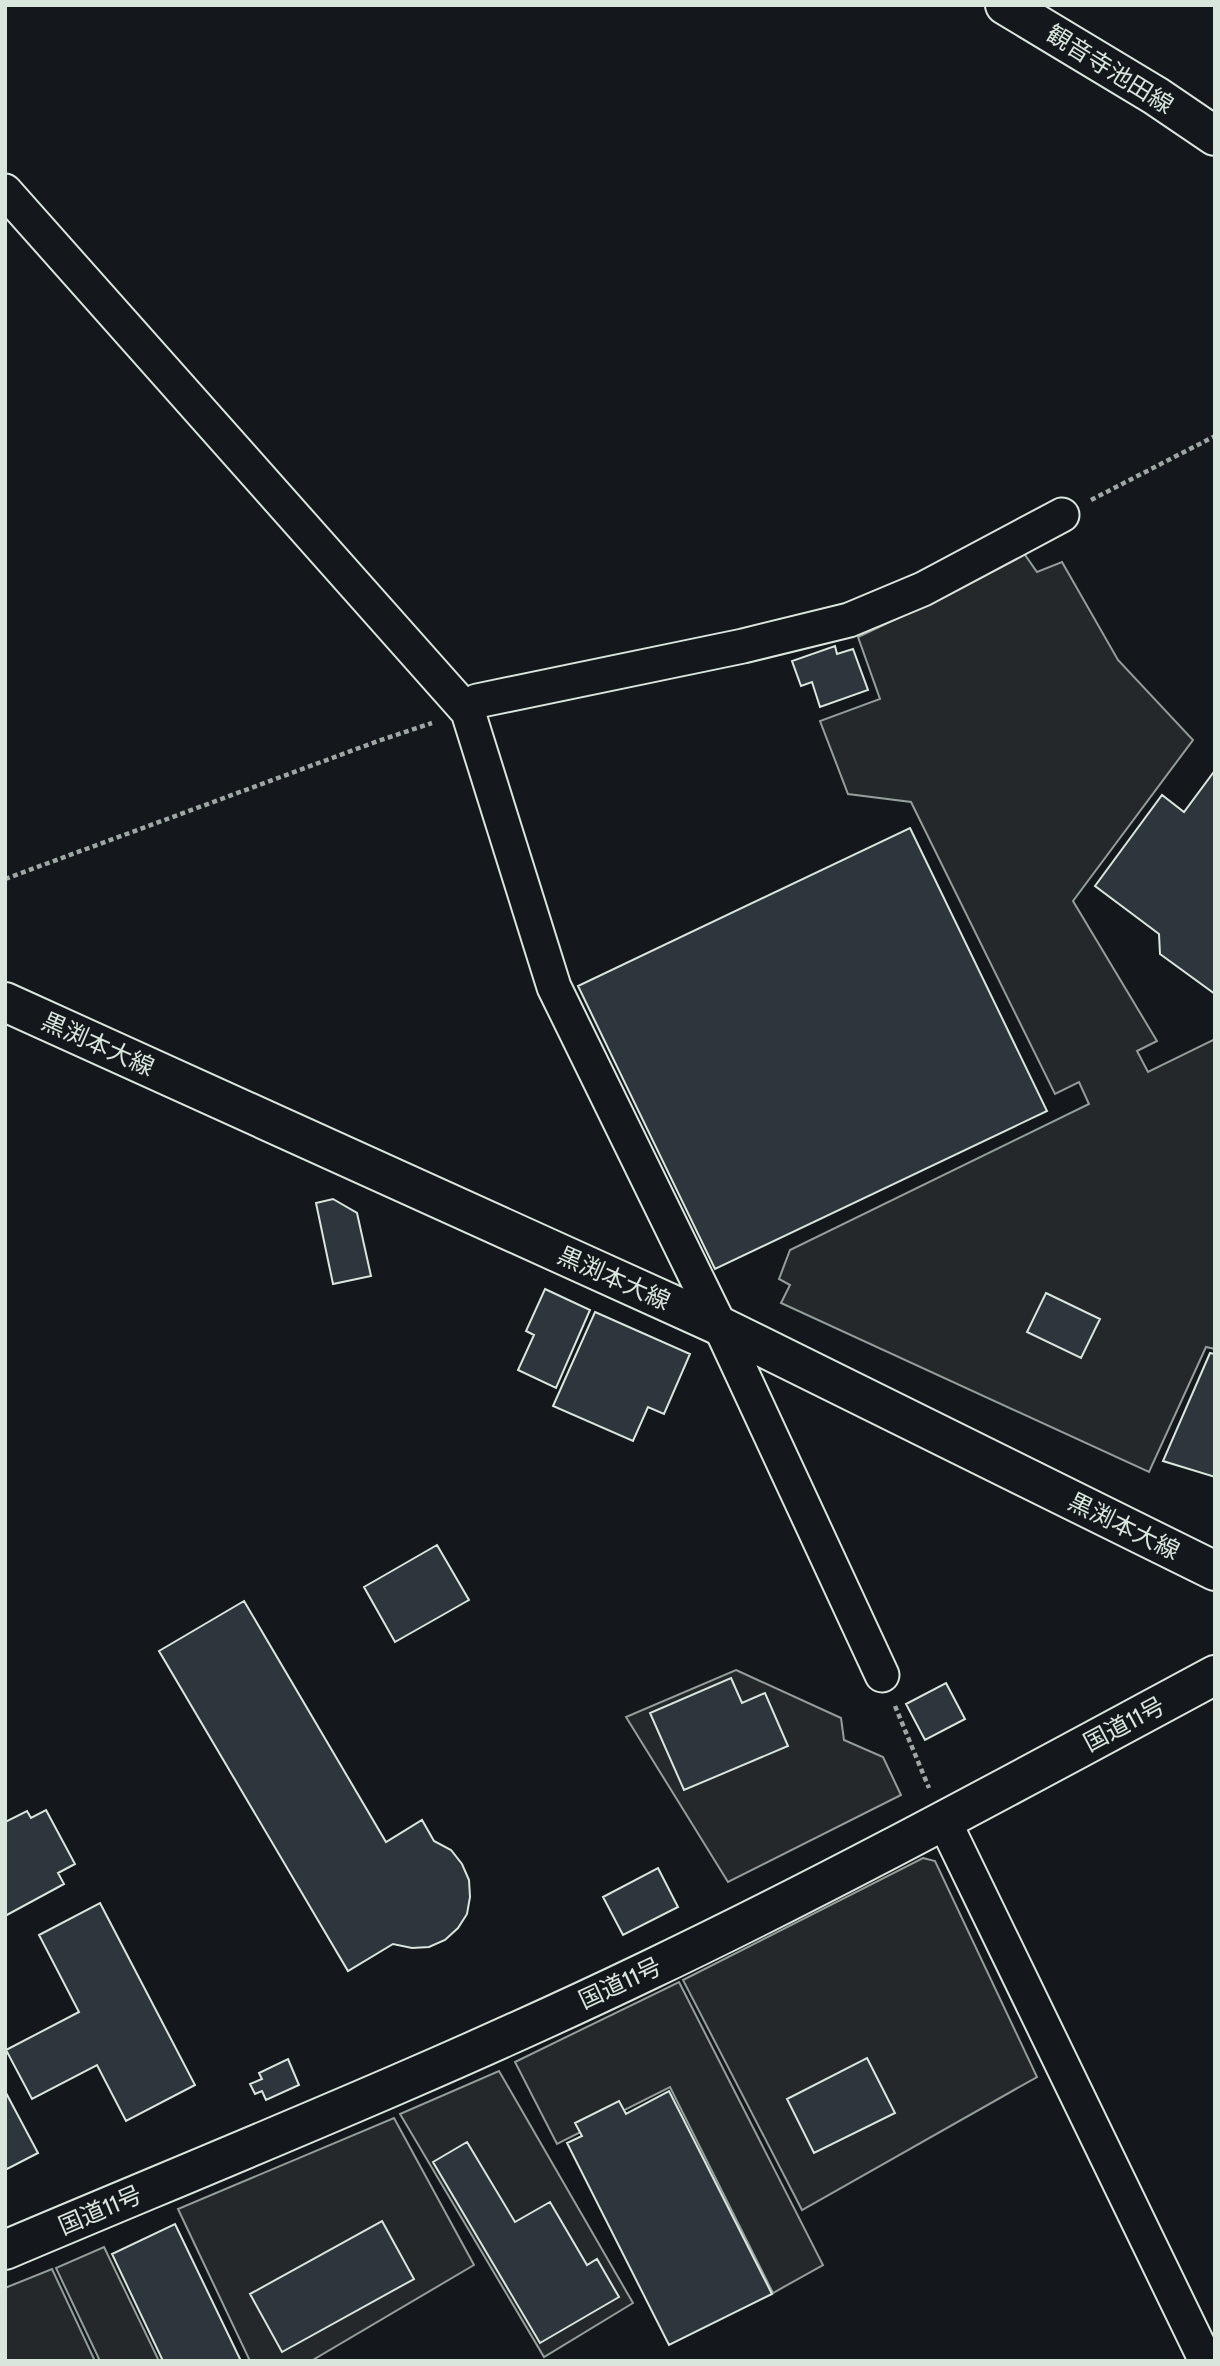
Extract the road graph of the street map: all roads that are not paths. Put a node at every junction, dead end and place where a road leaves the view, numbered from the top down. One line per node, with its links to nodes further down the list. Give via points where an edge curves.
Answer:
1 (1004, 5): 2 (main road, 観音寺池田線)
2 (1215, 136)
3 (5, 191): 5 (street)
4 (1062, 515): 5 (street, via 923,589 849,620 477,701)
5 (468, 712): 7 (street, via 554,987)
6 (5, 1002): 7 (main road, 黒渕本大線)
7 (720, 1326): 8 (main road, 黒渕本大線); 9 (street)
8 (1215, 1571)
9 (882, 1675)
10 (1215, 1675): 11 (main road, 国道11号)
11 (944, 1821): 12 (main road, 国道11号, via 648,1971 495,2041); 13 (street)
12 (5, 2250)
13 (1206, 2361)

